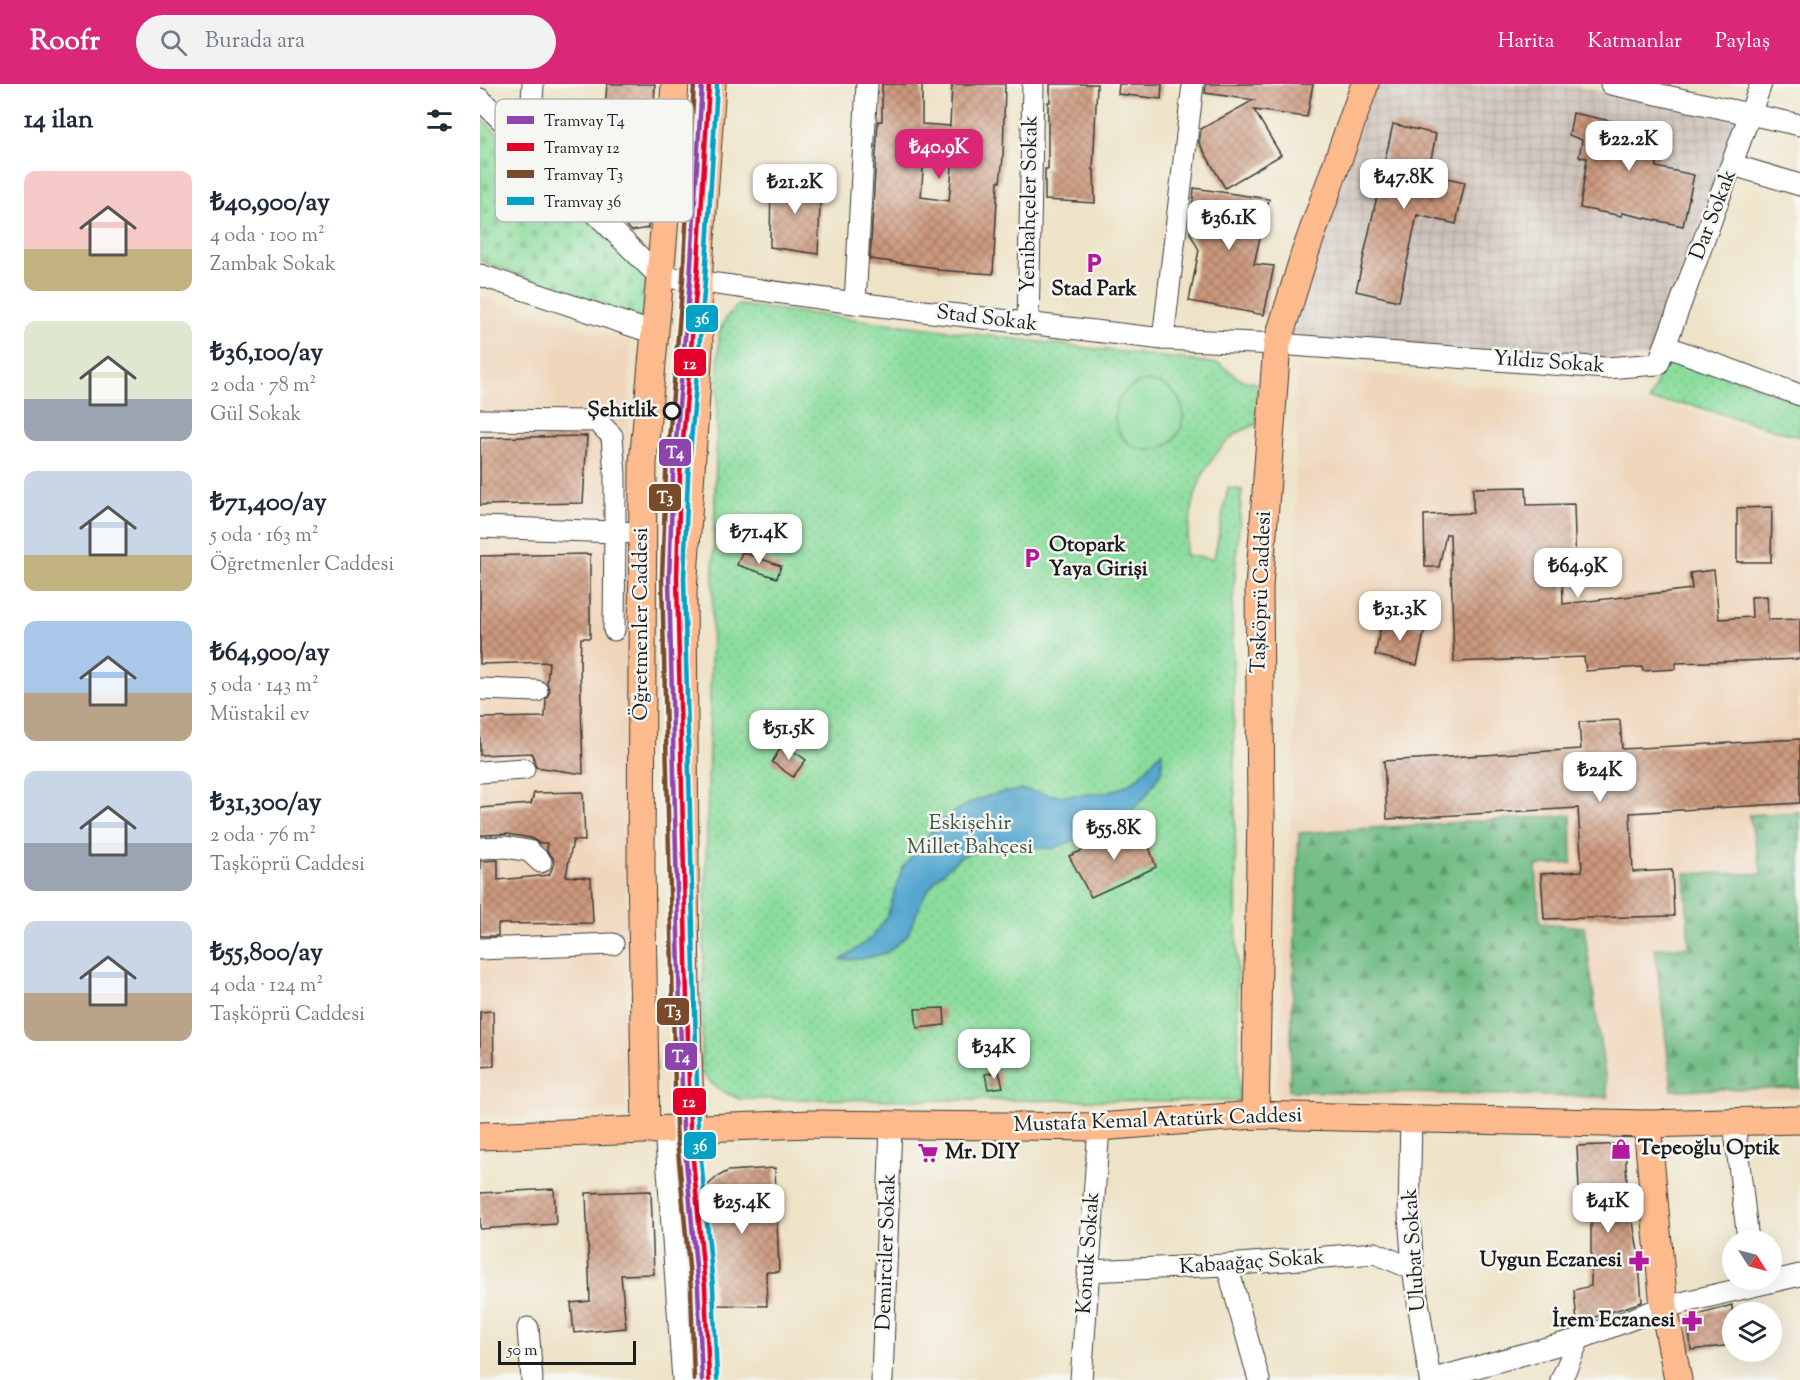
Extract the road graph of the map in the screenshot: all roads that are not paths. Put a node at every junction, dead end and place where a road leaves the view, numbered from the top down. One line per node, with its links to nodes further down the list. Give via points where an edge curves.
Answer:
1 (533, 84): 12 (street)
2 (675, 84): 13 (main road, Öğretmenler Caddesi)
3 (712, 84): 23 (main road, Öğretmenler Caddesi)
4 (867, 84): 24 (street)
5 (1033, 84): 25 (street, Yenibahçeler Sokak)
6 (1193, 84): 27 (street)
7 (1365, 84): 28 (main road, Taşköprü Caddesi)
8 (1611, 84): 15 (street)
9 (1761, 84): 15 (street, Dar Sokak)
10 (1773, 84): 15 (street)
11 (480, 99): 14 (street)
12 (532, 99)
13 (674, 99)
14 (495, 113)
15 (1751, 113): 16 (street); 17 (street, Dar Sokak)
16 (1800, 125)
17 (1733, 165): 18 (street); 29 (street, Dar Sokak)
18 (1800, 185)
19 (605, 222): 22 (street)
20 (664, 222): 22 (main road, Öğretmenler Caddesi)
21 (480, 275): 26 (street)
22 (659, 276): 23 (street, Stad Sokak); 26 (main road, Öğretmenler Caddesi)
23 (698, 281): 24 (street, Stad Sokak); 51 (main road, Öğretmenler Caddesi, via 699,349 683,592 686,1003)
24 (855, 303): 25 (street, Stad Sokak)
25 (1028, 324): 27 (street, Stad Sokak)
26 (654, 333): 34 (main road, Öğretmenler Caddesi, via 643,463)
27 (1162, 339): 28 (street, Stad Sokak)
28 (1277, 344): 29 (street, Yıldız Sokak, via 1606,368 1658,364); 44 (main road, Taşköprü Caddesi, via 1259,587 1261,814)
29 (1665, 346): 30 (street)
30 (1800, 395)
31 (480, 420): 33 (street, via 597,421 612,436)
32 (480, 527): 33 (street)
33 (615, 532): 34 (street); 35 (street)
34 (643, 533): 51 (main road, Öğretmenler Caddesi, via 641,867)
35 (614, 630)
36 (480, 689): 37 (street)
37 (537, 691)
38 (524, 769): 39 (street)
39 (480, 772)
40 (480, 848): 41 (street, via 529,851)
41 (541, 862)
42 (613, 944): 43 (street)
43 (480, 950)
44 (1255, 1115): 45 (main road, Mustafa Kemal Atatürk Caddesi); 50 (main road, Mustafa Kemal Atatürk Caddesi)
45 (1411, 1118): 48 (main road, Mustafa Kemal Atatürk Caddesi); 55 (street, Ulubat Sokak, via 1409,1214)
46 (1800, 1120): 47 (main road, Mustafa Kemal Atatürk Caddesi)
47 (1734, 1122): 48 (main road, Mustafa Kemal Atatürk Caddesi); 53 (street)
48 (1647, 1124): 60 (main road)
49 (891, 1125): 50 (main road, Mustafa Kemal Atatürk Caddesi); 51 (main road, Mustafa Kemal Atatürk Caddesi); 65 (street, Demirciler Sokak)
50 (1099, 1126): 56 (street, Konuk Sokak)
51 (667, 1128): 52 (main road, Mustafa Kemal Atatürk Caddesi); 64 (street)
52 (480, 1136)
53 (1747, 1230)
54 (1227, 1265): 55 (street, Kabaağaç Sokak, via 1375,1253); 56 (street, Kabaağaç Sokak); 67 (street)
55 (1413, 1269): 68 (street, Ulubat Sokak)
56 (1088, 1271): 66 (street, Konuk Sokak)
57 (1800, 1275): 58 (street)
58 (1782, 1278)
59 (1726, 1290): 60 (street)
60 (1664, 1306): 62 (street); 70 (main road)
61 (528, 1328): 63 (street)
62 (1579, 1339): 68 (street); 69 (street)
63 (532, 1380)
64 (683, 1380)
65 (882, 1380)
66 (1080, 1380)
67 (1259, 1380)
68 (1430, 1380)
69 (1561, 1380)
70 (1678, 1380)

